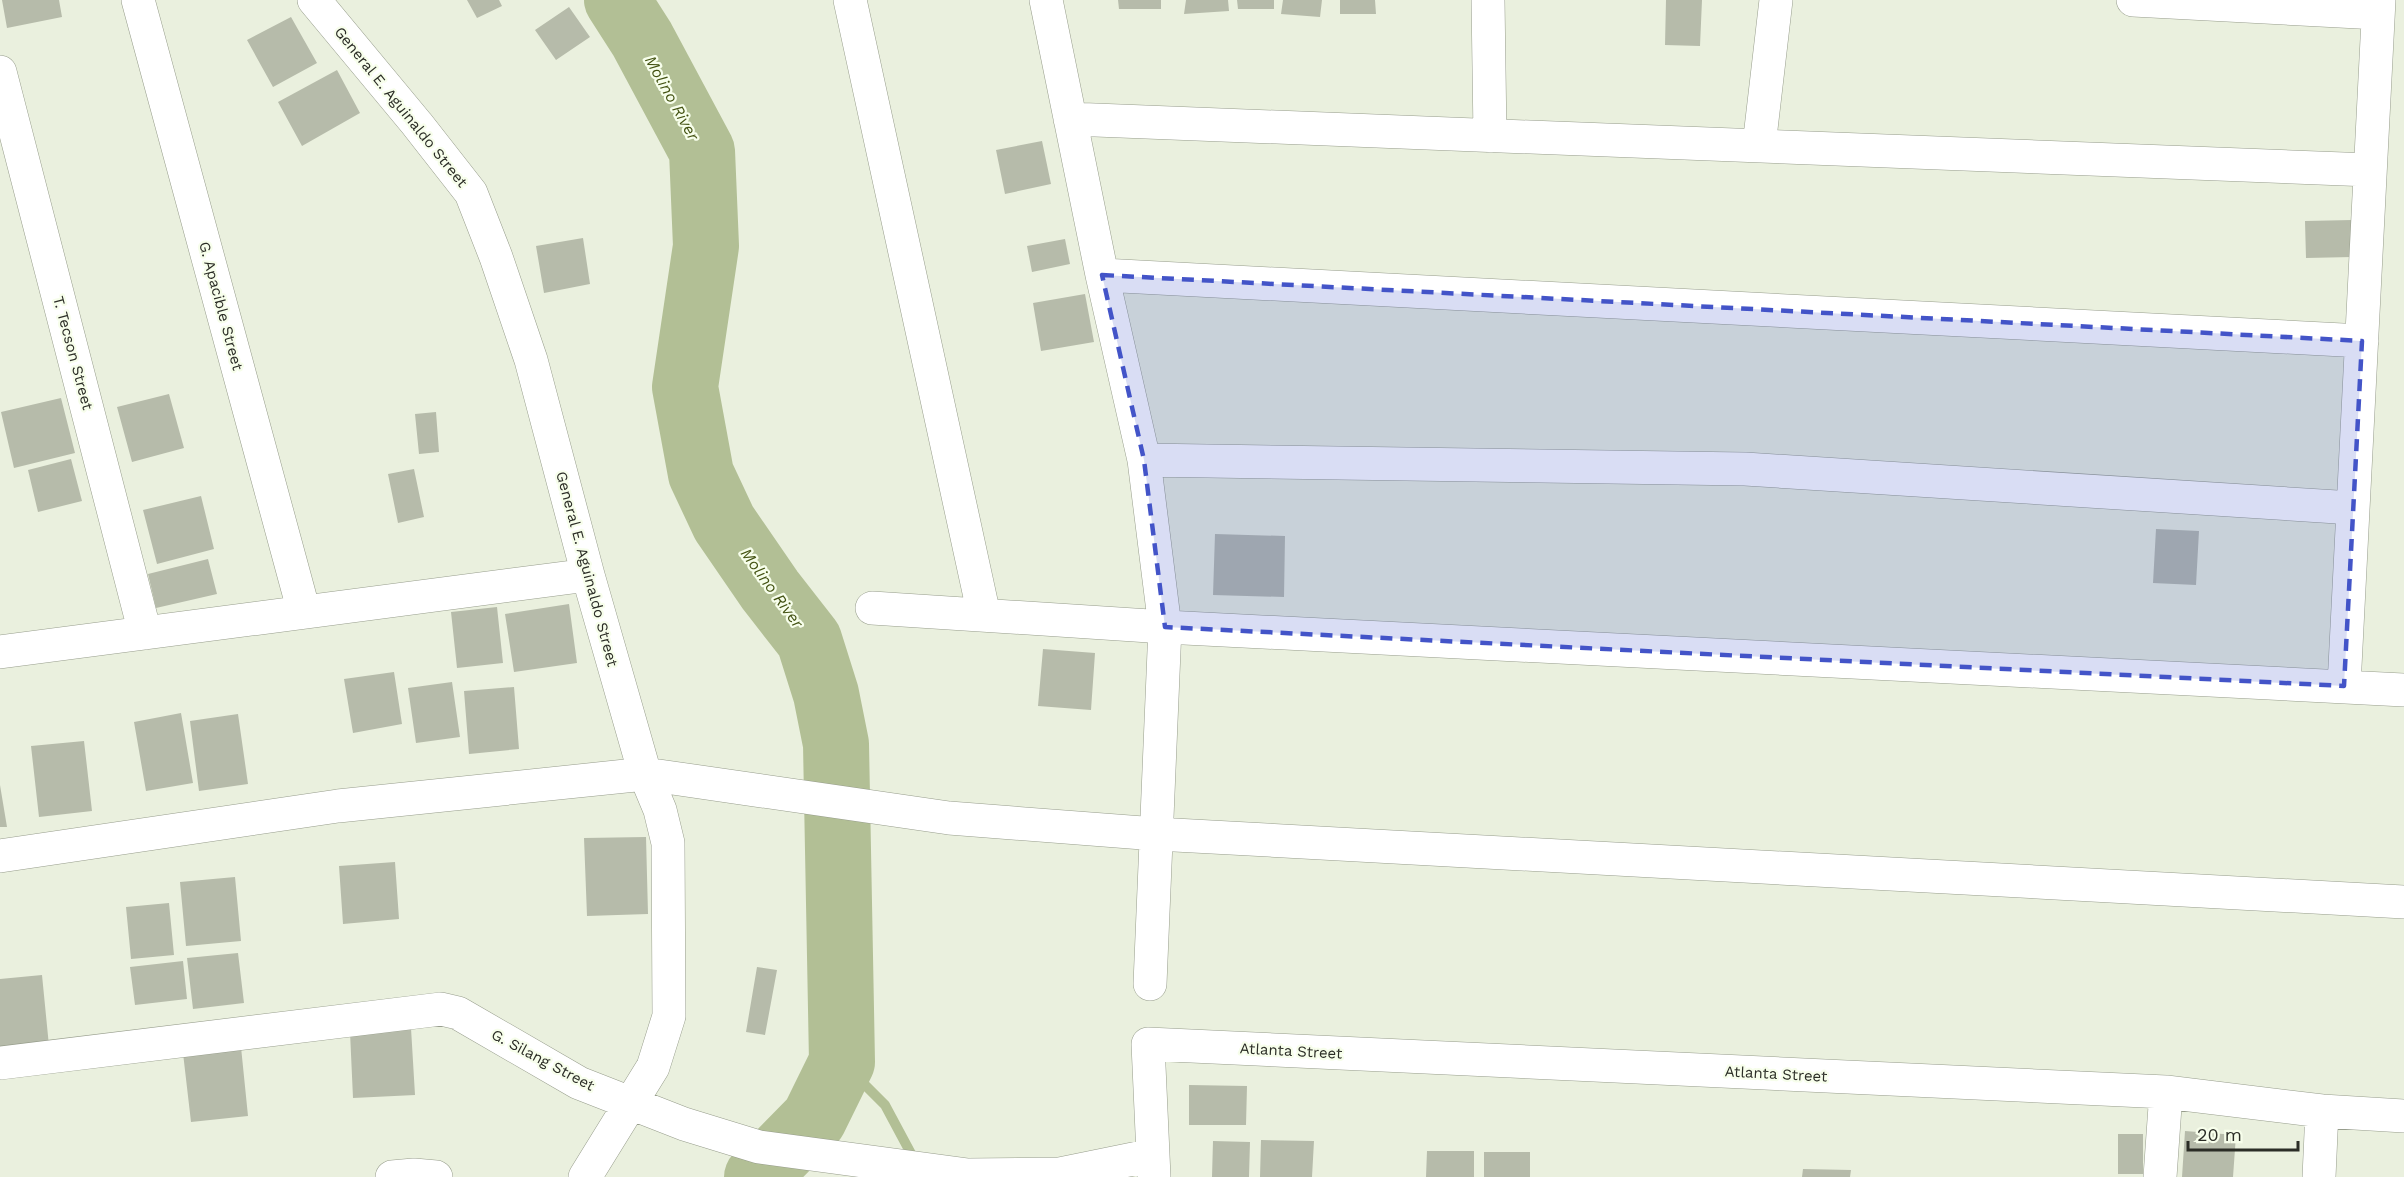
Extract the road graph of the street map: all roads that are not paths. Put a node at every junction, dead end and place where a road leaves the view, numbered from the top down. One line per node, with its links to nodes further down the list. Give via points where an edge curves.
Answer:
1 (138, 0): 20 (street, G. Apacible Street)
2 (314, 0): 18 (street, General E. Aguinaldo Street, via 471,194 531,360)
3 (850, 0): 21 (street)
4 (1046, 0): 10 (street)
5 (1488, 0): 11 (street)
6 (1776, 0): 12 (street)
7 (2133, 0): 8 (street)
8 (2379, 7): 13 (street)
9 (0, 72): 23 (street, T. Tecson Street)
10 (1070, 119): 11 (street); 14 (street)
11 (1490, 135): 12 (street)
12 (1759, 146): 13 (street)
13 (2370, 170): 15 (street)
14 (1102, 275): 15 (street); 16 (street)
15 (2362, 341): 17 (street)
16 (1144, 460): 17 (street, via 1745,469); 22 (street)
17 (2353, 508): 25 (street)
18 (588, 575): 20 (street); 27 (street, General E. Aguinaldo Street)
19 (872, 608): 21 (street)
20 (304, 612): 23 (street)
21 (984, 615): 22 (street)
22 (1165, 627): 25 (street); 28 (street)
23 (145, 633): 24 (street)
24 (0, 652)
25 (2344, 686): 26 (street)
26 (2404, 690)
27 (645, 774): 28 (street, via 949,818); 29 (street, via 338,807); 34 (street, General E. Aguinaldo Street, via 668,843 669,1016 653,1067)
28 (1156, 834): 30 (street); 31 (street)
29 (0, 856)
30 (2404, 902)
31 (1150, 984)
32 (0, 1063): 34 (street, G. Silang Street, via 441,1008 458,1013 579,1083)
33 (2166, 1092): 35 (street, Atlanta Street); 37 (street, Atlanta Street, via 1148,1044); 41 (street)
34 (632, 1103): 37 (street, G. Silang Street, via 759,1147 968,1175 1060,1174); 40 (street, General E. Aguinaldo Street)
35 (2322, 1111): 36 (street, Atlanta Street); 42 (street)
36 (2404, 1116)
37 (1154, 1166)
38 (392, 1177): 39 (street)
39 (436, 1177)
40 (585, 1177)
41 (2160, 1177)
42 (2319, 1177)

